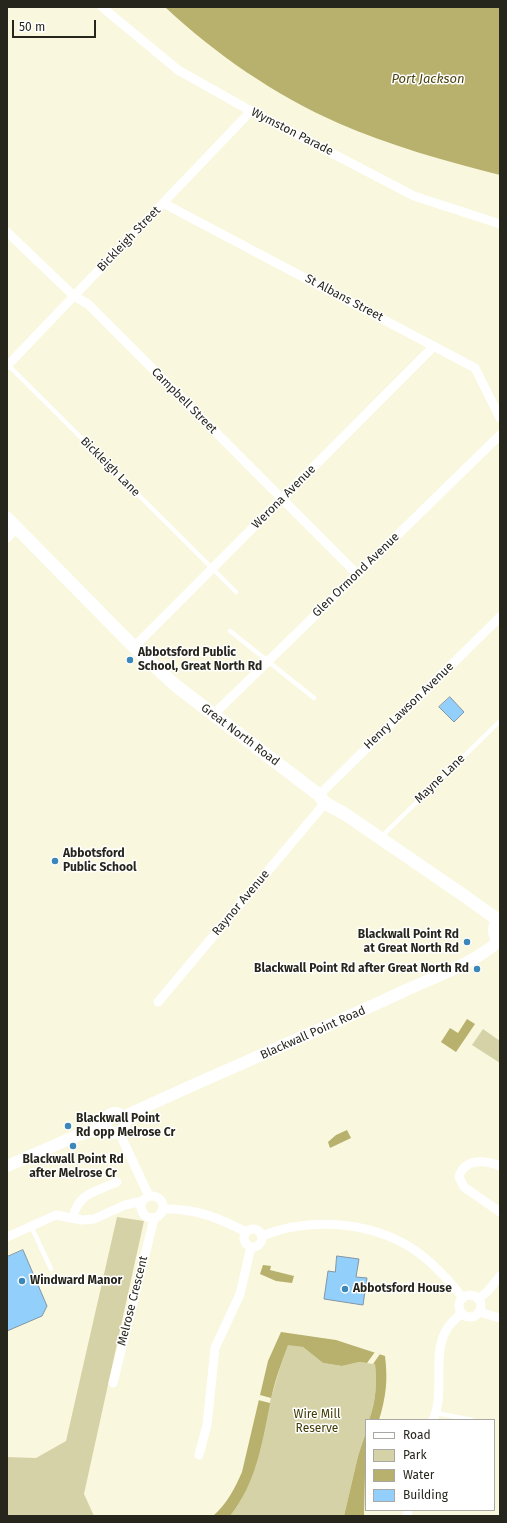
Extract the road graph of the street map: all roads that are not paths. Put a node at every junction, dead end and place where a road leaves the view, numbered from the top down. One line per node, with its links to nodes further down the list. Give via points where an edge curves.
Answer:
1 (102, 7): 2 (street, Wymston Parade, via 178,70)
2 (251, 111): 3 (street, Bickleigh Street); 4 (street, Wymston Parade, via 414,196)
3 (164, 203): 6 (street, Bickleigh Street); 7 (street, St Albans Street)
4 (500, 224)
5 (7, 232): 6 (street, Campbell Street)
6 (74, 296): 8 (street, Bickleigh Street); 11 (street, Campbell Street, via 88,304)
7 (434, 346): 9 (street, St Albans Street, via 475,368); 11 (street, Werona Avenue)
8 (8, 366): 15 (lane, Bickleigh Lane)
9 (500, 418)
10 (500, 435): 16 (street, Glen Ormond Avenue)
11 (282, 499): 15 (street, Werona Avenue); 16 (street, Campbell Street)
12 (7, 518): 13 (main road, Great North Road)
13 (17, 528): 14 (street); 20 (main road, Great North Road)
14 (7, 538)
15 (212, 569): 17 (lane, Bickleigh Lane); 20 (street, Werona Avenue)
16 (357, 574): 21 (street, Glen Ormond Avenue)
17 (236, 592)
18 (500, 617): 25 (street, Henry Lawson Avenue)
19 (230, 631): 21 (lane)
20 (134, 647): 23 (main road, Great North Road, via 175,685)
21 (268, 662): 22 (lane); 23 (street, Glen Ormond Avenue)
22 (314, 698)
23 (213, 715): 25 (main road, Great North Road)
24 (500, 720): 26 (lane, Mayne Lane)
25 (322, 799): 26 (main road, Great North Road); 29 (street, Raynor Avenue)
26 (380, 838): 27 (main road, Great North Road)
27 (499, 919): 28 (street, via 494,931)
28 (499, 942): 30 (street, Blackwall Point Road, via 446,971 320,1030)
29 (158, 1002)
30 (123, 1117): 31 (street, via 112,1114 107,1117); 32 (street, via 124,1126)
31 (106, 1126): 32 (street, via 111,1132); 33 (street)
32 (119, 1132): 36 (street)
33 (7, 1166)
34 (500, 1166): 38 (street, via 486,1162 471,1163 465,1166 460,1177 464,1187)
35 (117, 1182): 39 (street, via 81,1198)
36 (146, 1199): 37 (street, via 160,1198); 39 (street, via 94,1218 82,1220); 40 (street, via 142,1212 146,1218)
37 (164, 1208): 40 (street, via 161,1216); 42 (street, via 218,1217)
38 (500, 1212)
39 (73, 1217): 41 (street, via 56,1215)
40 (154, 1219): 53 (street, Melrose Crescent)
41 (31, 1226): 43 (street); 46 (lane)
42 (246, 1232): 44 (street, via 251,1229 257,1230); 45 (street, via 244,1241)
43 (7, 1236)
44 (262, 1236): 45 (street, via 259,1245); 48 (street, via 291,1226 336,1224 375,1231 410,1247 436,1267)
45 (251, 1247): 56 (street, via 240,1294 215,1348 207,1425)
46 (51, 1269)
47 (500, 1276): 49 (street)
48 (463, 1298): 49 (street, via 472,1296); 51 (street, via 459,1303)
49 (478, 1299): 50 (street, via 481,1304)
50 (479, 1312): 51 (street, via 471,1317); 52 (street)
51 (461, 1313): 54 (street, via 446,1329 440,1348 440,1387)
52 (500, 1318)
53 (113, 1383)
54 (434, 1417): 55 (lane)
55 (459, 1419)
56 (199, 1455)

